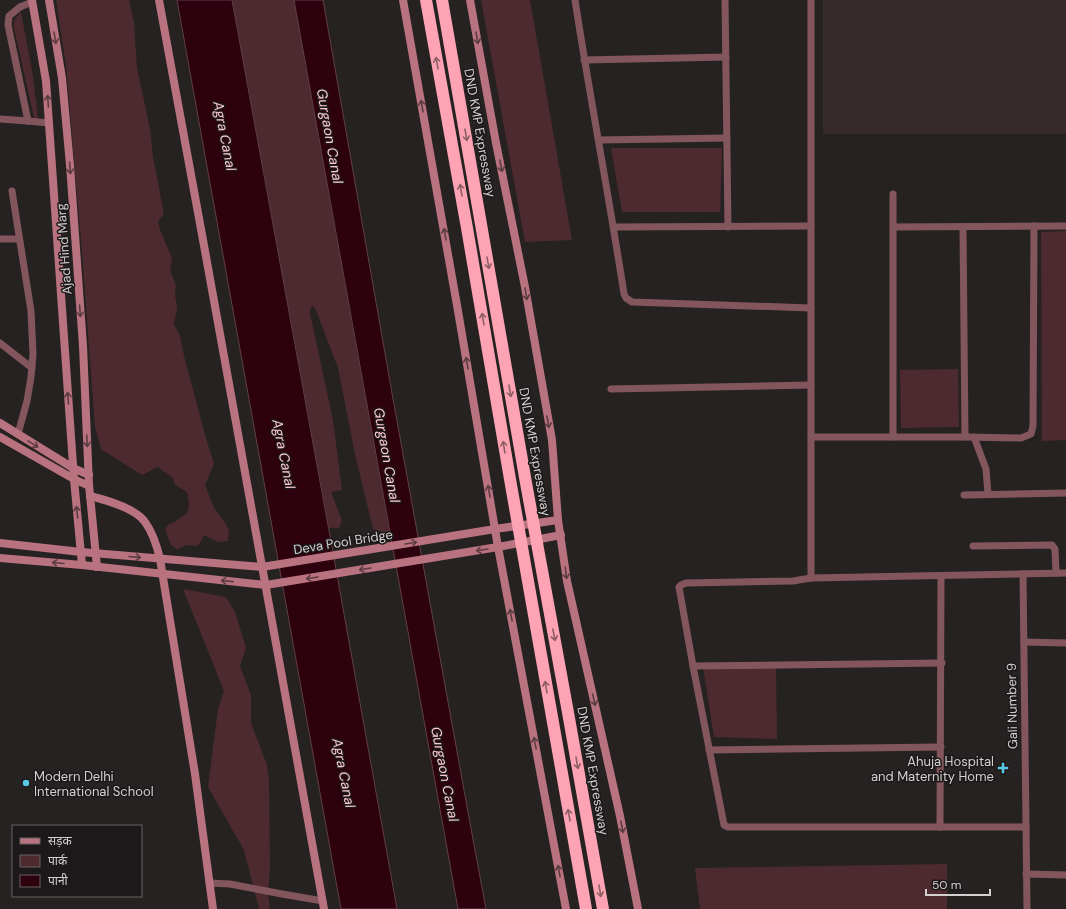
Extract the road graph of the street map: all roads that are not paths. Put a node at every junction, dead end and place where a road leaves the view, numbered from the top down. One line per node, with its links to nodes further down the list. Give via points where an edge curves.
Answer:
1 (49, 0): 42 (street, Ajad Hind Marg, one-way to 42, via 62,78 70,164)
2 (159, 0): 61 (street)
3 (403, 0): 50 (street, one-way to 3)
4 (426, 0): 83 (highway, one-way to 4)
5 (442, 0): 84 (highway, DND KMP Expressway, one-way to 84)
6 (470, 0): 49 (street, one-way to 49, via 552,440)
7 (575, 0): 12 (street)
8 (725, 0): 11 (street)
9 (811, 0): 20 (street)
10 (32, 1): 14 (street, via 9,16 8,26); 15 (street, one-way to 10, via 46,81)
11 (726, 58): 12 (street); 16 (street)
12 (584, 60): 17 (street)
13 (0, 120): 14 (street)
14 (28, 121): 15 (street)
15 (49, 123): 41 (street, one-way to 15)
16 (727, 138): 17 (street); 24 (street)
17 (599, 140): 23 (street)
18 (12, 191): 28 (street)
19 (893, 194): 25 (street)
20 (811, 226): 24 (street); 29 (street)
21 (1034, 226): 22 (street); 26 (street); 40 (street, via 1032,431 1022,438)
22 (1066, 226)
23 (614, 227): 24 (street); 29 (street, via 624,294 632,302)
24 (728, 227)
25 (893, 227): 26 (street); 38 (street)
26 (963, 227): 39 (street)
27 (0, 239): 28 (street)
28 (19, 239): 31 (street, via 31,311)
29 (811, 308): 32 (street)
30 (0, 343): 31 (street)
31 (32, 368): 35 (street)
32 (811, 385): 33 (street); 37 (street)
33 (610, 389)
34 (0, 423): 35 (street)
35 (18, 434): 41 (street, one-way to 41)
36 (0, 436): 43 (street)
37 (811, 437): 38 (street); 67 (street)
38 (893, 437): 39 (street)
39 (965, 437): 40 (street)
40 (974, 437): 46 (street, via 986,468)
41 (73, 468): 42 (street); 43 (street)
42 (89, 475): 44 (street, Ajad Hind Marg)
43 (74, 479): 44 (street); 55 (street, one-way to 43)
44 (89, 486): 48 (street, Ajad Hind Marg)
45 (1066, 493): 46 (street)
46 (988, 494): 47 (street)
47 (964, 495)
48 (90, 496): 56 (street, Ajad Hind Marg); 58 (street, via 118,505 145,521)
49 (558, 520): 50 (street, Deva Pool Bridge); 51 (street)
50 (495, 529): 54 (street); 61 (street, Deva Pool Bridge, one-way to 50)
51 (561, 535): 54 (street); 85 (street, one-way to 85, via 567,581 620,816)
52 (0, 543): 55 (street, Deva Pool Bridge)
53 (973, 546): 62 (street, via 1052,545 1055,549)
54 (498, 547): 68 (street, one-way to 68); 82 (street, one-way to 54)
55 (81, 552): 56 (street, Deva Pool Bridge); 59 (street)
56 (96, 554): 58 (street, Deva Pool Bridge, one-way to 58); 60 (street, Ajad Hind Marg)
57 (0, 558): 59 (street, one-way to 57)
58 (160, 559): 61 (street, Deva Pool Bridge); 64 (street)
59 (82, 565): 60 (street)
60 (97, 567): 64 (street)
61 (262, 567): 68 (street)
62 (1056, 573): 63 (street); 65 (street)
63 (1066, 573)
64 (162, 574): 68 (street, one-way to 64); 79 (street, via 195,774)
65 (1023, 574): 66 (street); 69 (street, Gali Number 9)
66 (941, 576): 67 (street); 71 (street)
67 (811, 578): 72 (street, via 681,585 679,590)
68 (266, 586): 80 (street)
69 (1024, 642): 70 (street); 76 (street, Gali Number 9)
70 (1066, 642)
71 (942, 663): 72 (street); 73 (street)
72 (693, 666): 74 (street)
73 (941, 747): 74 (street); 75 (street)
74 (709, 750): 75 (street, via 723,821 728,827)
75 (940, 827): 76 (street)
76 (1026, 827): 77 (street, Gali Number 9)
77 (1026, 874): 78 (street); 86 (street, Gali Number 9)
78 (1066, 875)
79 (209, 883): 80 (street, via 230,884 282,894); 81 (street)
80 (323, 905)
81 (213, 909)
82 (566, 909)
83 (586, 909)
84 (603, 909)
85 (638, 909)
86 (1027, 909)

